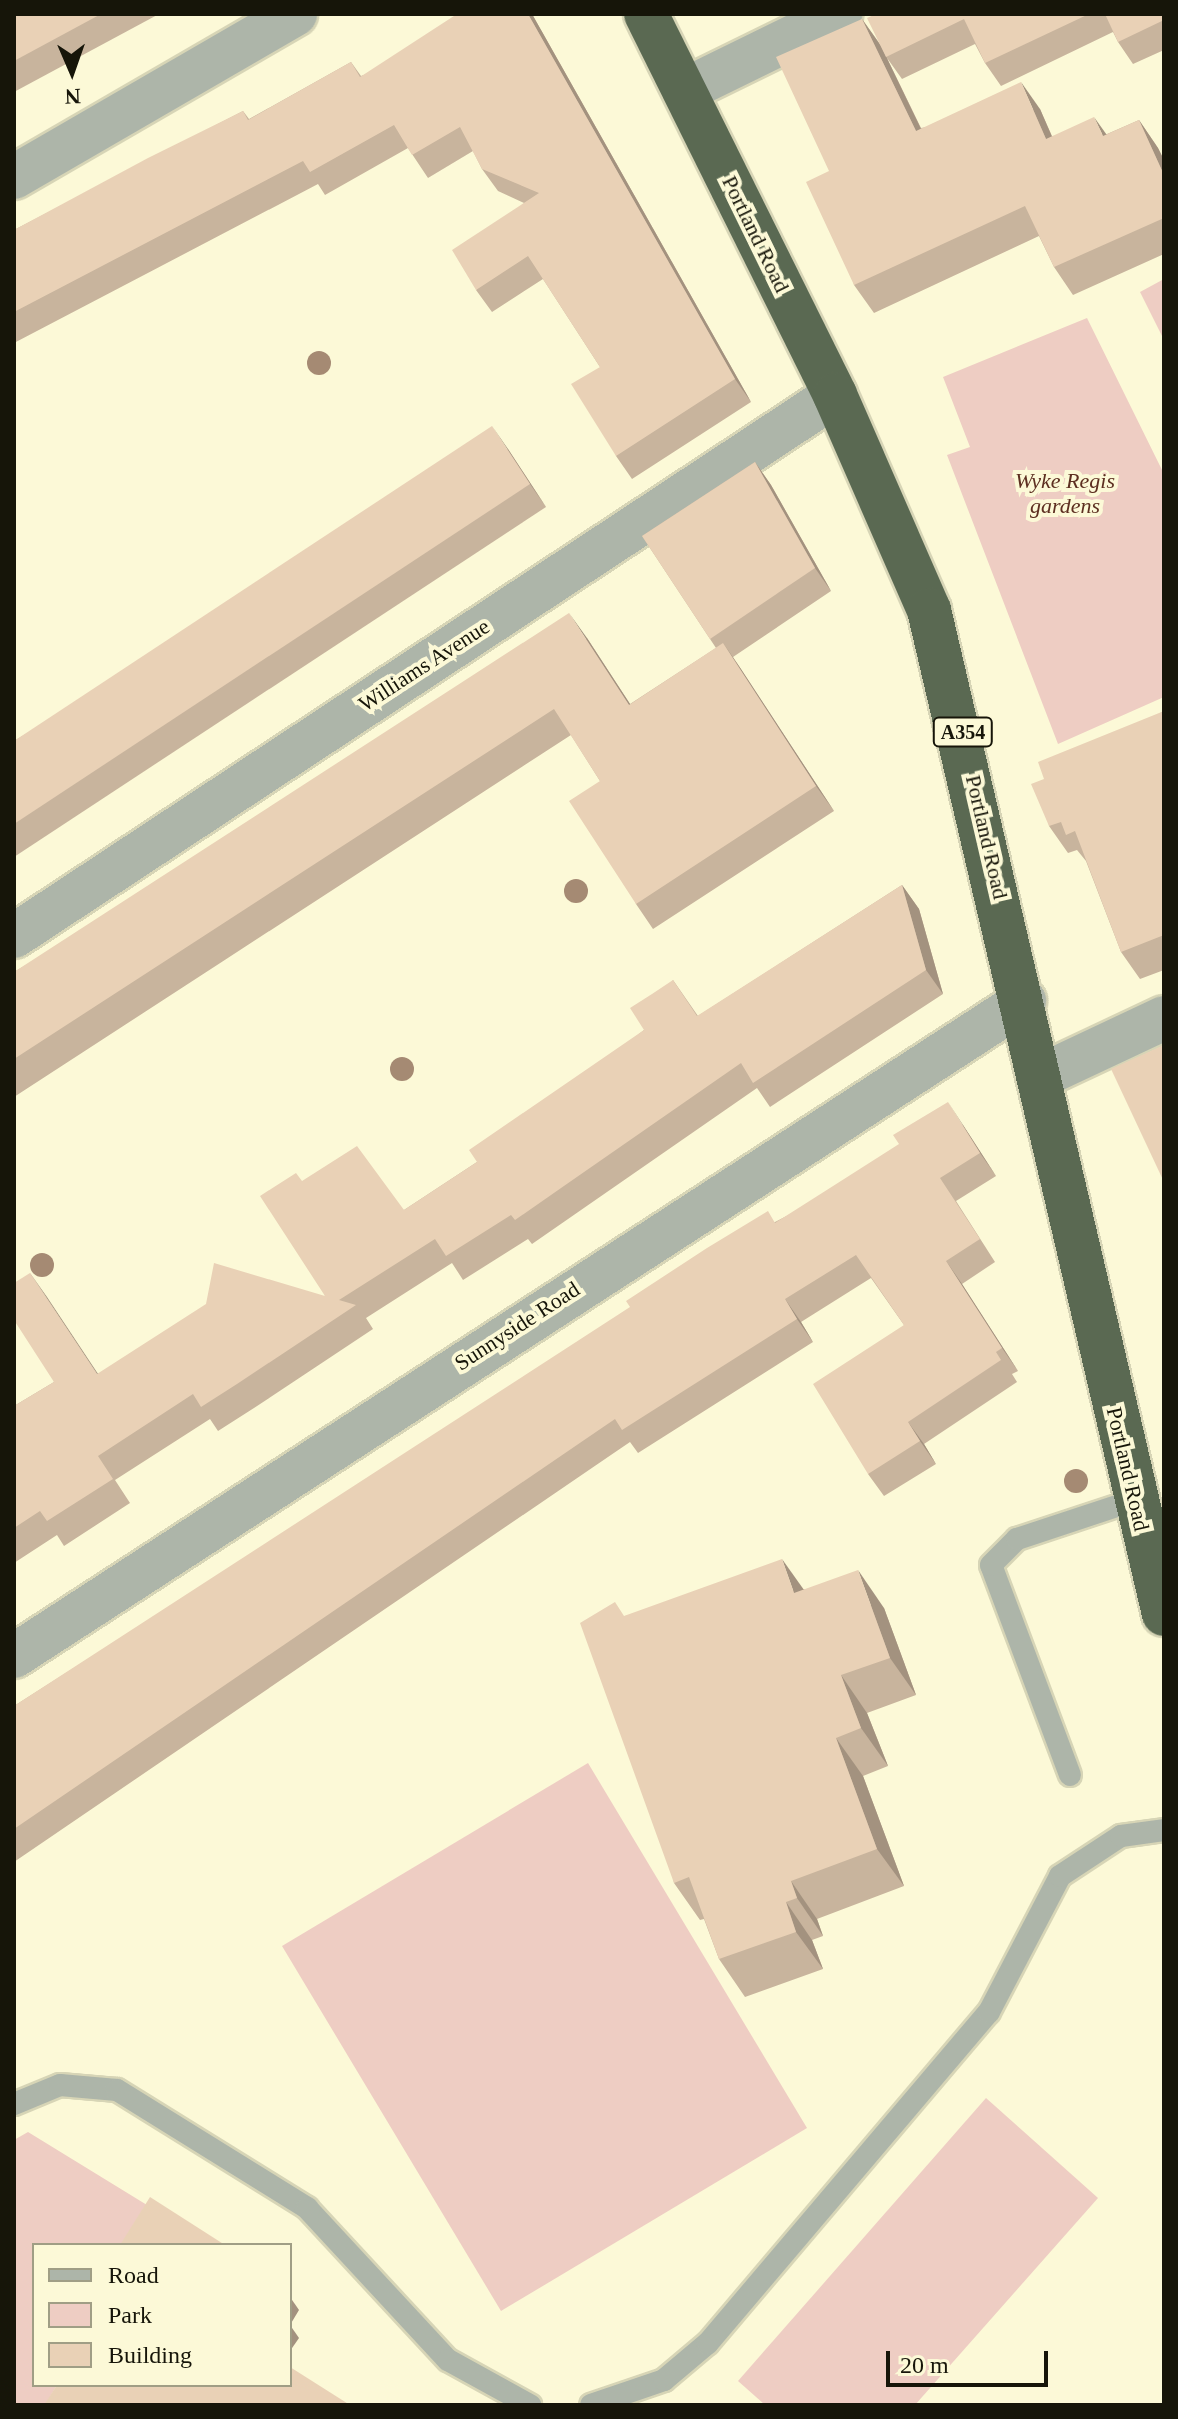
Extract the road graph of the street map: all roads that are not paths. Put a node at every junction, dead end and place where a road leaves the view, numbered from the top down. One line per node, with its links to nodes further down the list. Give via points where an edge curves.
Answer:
1 (295, 14): 5 (street)
2 (646, 14): 4 (highway, Portland Road / A354)
3 (840, 14): 4 (street)
4 (685, 90): 6 (highway, Portland Road / A354)
5 (14, 177)
6 (835, 395): 7 (street, Williams Avenue); 8 (highway, Portland Road / A354, via 929,610)
7 (14, 936)
8 (1024, 1001): 10 (highway, Portland Road / A354); 13 (street, Sunnyside Road)
9 (1164, 1018): 10 (street)
10 (1041, 1076): 11 (highway, Portland Road / A354)
11 (1135, 1500): 12 (highway, Portland Road / A354); 14 (lane, via 1017,1539 991,1565)
12 (1164, 1614)
13 (14, 1656)
14 (1070, 1775)
15 (1164, 1830): 18 (lane, via 1121,1836 1060,1876 982,2021 708,2343 664,2380)
16 (14, 2104): 17 (lane, via 60,2085 117,2090 307,2208 448,2360)
17 (530, 2405)
18 (591, 2405)

